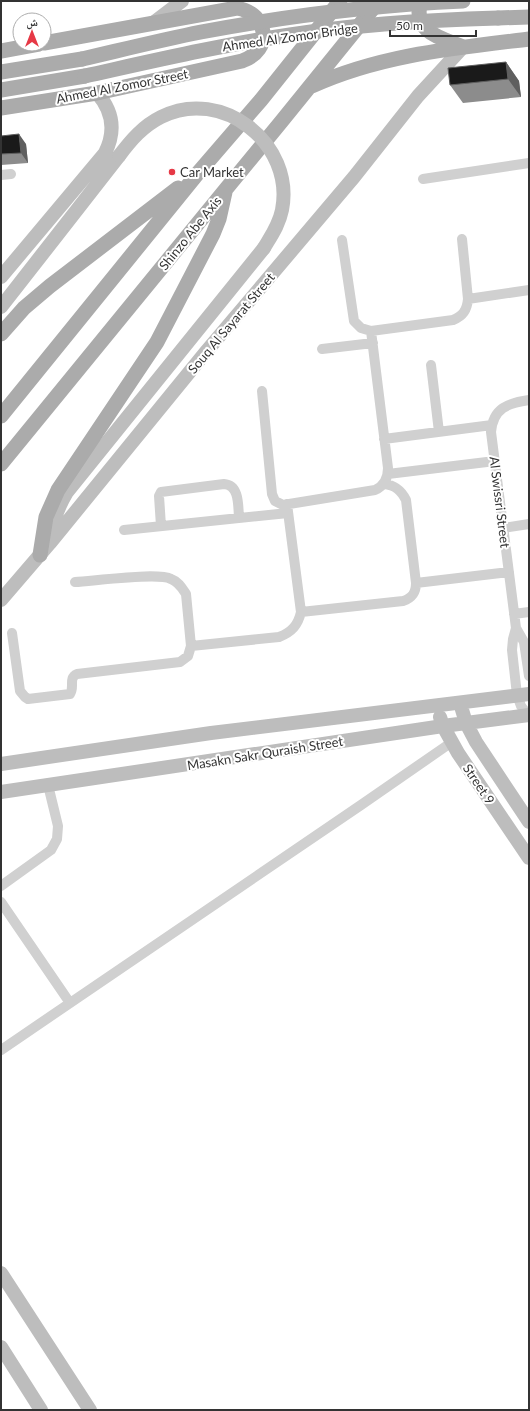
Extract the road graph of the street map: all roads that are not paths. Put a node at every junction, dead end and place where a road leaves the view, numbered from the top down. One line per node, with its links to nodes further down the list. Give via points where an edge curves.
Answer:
1 (182, 1): 7 (street)
2 (340, 1): 19 (main road, via 261,100)
3 (379, 1): 14 (main road, Shinzo Abe Axis)
4 (421, 1): 10 (main road, via 418,12 424,28)
5 (463, 1): 13 (main road, Ahmed Al Zomor Bridge, bridge, via 377,7 258,22 82,59)
6 (529, 17): 15 (main road, Ahmed Al Zomor Bridge, bridge, via 393,23 290,34 85,76)
7 (153, 23): 9 (main road); 16 (main road, Ahmed Al Zomor Street, via 229,9 245,9 258,18 262,25 263,40 256,54 249,59)
8 (529, 39): 10 (main road)
9 (52, 42)
10 (463, 47): 14 (main road, via 369,64); 49 (street, Souq Al Sayarat Street, via 418,96 354,177 205,353)
11 (12, 49): 12 (main road)
12 (1, 51)
13 (1, 72)
14 (309, 87): 21 (main road, Shinzo Abe Axis)
15 (1, 90)
16 (97, 93): 17 (main road, Ahmed Al Zomor Street); 24 (street, via 107,106 112,121 109,145)
17 (1, 108)
18 (529, 163): 20 (street)
19 (198, 173): 29 (main road, via 50,286 24,308); 35 (main road)
20 (423, 179)
21 (226, 189): 40 (main road, Shinzo Abe Axis); 49 (main road, via 213,234 157,342 58,490 46,517)
22 (462, 239): 26 (street)
23 (342, 240): 28 (street, via 354,320 361,328)
24 (1, 277)
25 (529, 290): 26 (street)
26 (468, 299): 28 (street, via 464,312 454,320)
27 (1, 307): 49 (street, bridge, via 118,156 137,134 162,116 192,109 230,116 250,127 271,150 278,164 284,194 278,225 264,248 67,492 55,515)
28 (371, 331): 30 (street)
29 (1, 334)
30 (373, 343): 31 (street); 38 (street)
31 (322, 349)
32 (431, 365): 37 (street)
33 (262, 391): 43 (street, via 273,498)
34 (529, 400): 36 (street, via 506,405 495,417)
35 (1, 416)
36 (492, 425): 37 (street); 39 (street, Al Swissri Street)
37 (439, 432): 38 (street)
38 (384, 439): 41 (street)
39 (496, 461): 41 (street); 47 (street, Al Swissri Street)
40 (1, 464)
41 (388, 474): 42 (street)
42 (384, 484): 43 (street, via 375,490); 52 (street, via 398,488 406,500)
43 (287, 508): 44 (street); 54 (street)
44 (239, 518): 46 (street); 46 (street, via 236,491 224,484 161,492)
45 (529, 524): 47 (street)
46 (161, 526): 48 (street)
47 (503, 528): 50 (street, Al Swissri Street)
48 (124, 530)
49 (45, 549): 53 (street, Souq Al Sayarat Street)
50 (509, 572): 52 (street); 56 (street, Al Swissri Street)
51 (75, 582): 59 (street, via 156,576 171,578 186,594)
52 (416, 583): 54 (street, via 413,595 403,601)
53 (1, 600)
54 (301, 612): 59 (street, via 295,628 279,637)
55 (529, 612): 56 (street)
56 (514, 614): 57 (street, Al Swissri Street)
57 (516, 628): 60 (street, Al Swissri Street, via 524,642); 61 (street, Al Swissri Street, via 512,650)
58 (12, 633): 59 (street, via 20,691 28,699 70,694 73,689 72,679 77,674 180,662 188,656)
59 (191, 646)
60 (529, 676)
61 (523, 694): 62 (street, Masakn Sakr Quraish Street); 64 (street, Al Swissri Street, via 521,706)
62 (460, 702): 63 (street, Masakn Sakr Quraish Street); 65 (street, Street 9)
63 (436, 706): 66 (street, Street 9); 68 (street, Masakn Sakr Quraish Street, via 211,733)
64 (529, 714): 65 (street, Masakn Sakr Quraish Street)
65 (466, 723): 66 (street, Masakn Sakr Quraish Street); 71 (street, Street 9)
66 (443, 726): 67 (street, Street 9); 69 (street, Masakn Sakr Quraish Street)
67 (452, 742): 72 (street, Street 9); 75 (street)
68 (1, 764)
69 (48, 785): 70 (street, Masakn Sakr Quraish Street); 73 (street, via 58,826 57,839 45,855)
70 (1, 792)
71 (529, 822)
72 (529, 858)
73 (1, 886)
74 (1, 902): 75 (street)
75 (70, 1003): 76 (street)
76 (1, 1050)
77 (1, 1273): 81 (street)
78 (1, 1347): 79 (street)
79 (5, 1362): 80 (street)
80 (41, 1410)
81 (90, 1410)

